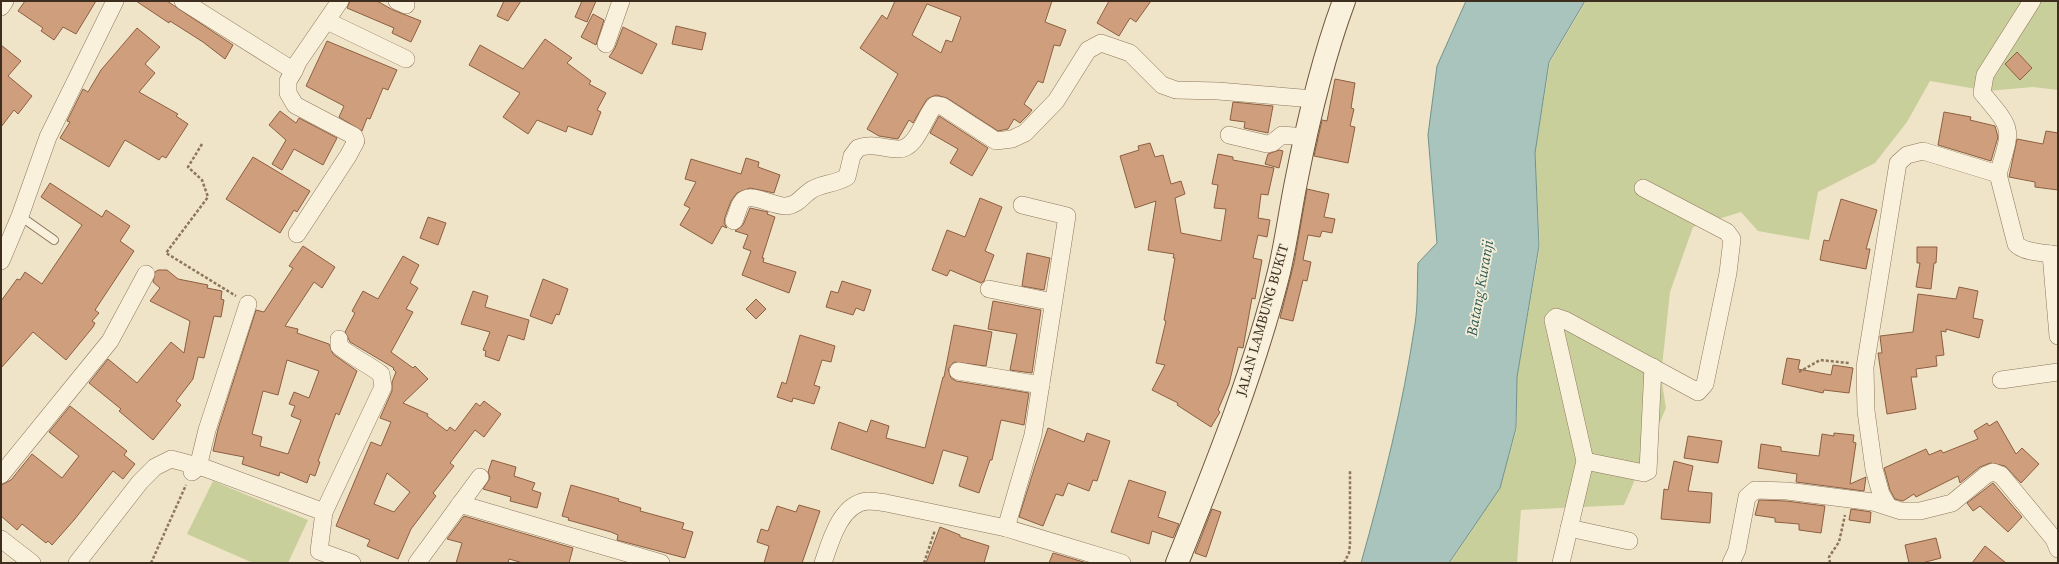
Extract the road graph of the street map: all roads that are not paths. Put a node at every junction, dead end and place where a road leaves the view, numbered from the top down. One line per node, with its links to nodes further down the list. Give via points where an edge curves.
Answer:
1 (4, 1): 8 (street)
2 (115, 1): 19 (street, via 48,138)
3 (183, 1): 12 (street)
4 (340, 1): 9 (street)
5 (621, 1): 10 (street)
6 (1344, 1): 13 (street, JALAN LAMBUNG BUKIT)
7 (2032, 1): 16 (street, via 1985,75 1982,93 2004,119 2008,129 2008,140)
8 (1, 8)
9 (327, 21): 11 (street); 12 (street)
10 (606, 44)
11 (406, 59)
12 (294, 71): 21 (street, via 288,81 288,93 295,105 354,136 356,140)
13 (1313, 99): 15 (street, JALAN LAMBUNG BUKIT); 20 (street, via 1176,90 1162,85 1130,53 1101,43 1088,50 1056,101 1025,133 1012,139 996,141 942,106 935,105 910,144 899,150 873,145 858,148 852,156 847,177 839,182 810,190 797,203 786,206 752,198 745,199)
14 (1230, 135): 15 (street, via 1267,144 1282,135)
15 (1305, 137): 56 (street, JALAN LAMBUNG BUKIT, via 1279,271 1258,342 1229,433)
16 (1998, 174): 23 (street, via 2016,244 2021,248); 41 (street, via 1923,151 1907,155 1898,163 1865,367 1866,410 1874,469 1881,494)
17 (1643, 188): 31 (street, via 1727,232 1732,239 1728,273 1705,384 1698,392)
18 (1022, 205): 27 (street, via 1066,216)
19 (20, 216): 22 (lane); 24 (street)
20 (734, 221)
21 (297, 234)
22 (54, 240)
23 (2054, 255): 29 (street)
24 (1, 262)
25 (146, 274): 38 (street, via 110,341)
26 (989, 289): 27 (street)
27 (1053, 302): 35 (street)
28 (248, 304): 37 (street)
29 (2058, 336)
30 (339, 340): 42 (street, via 339,346 345,352 367,363 381,374 383,387)
31 (1653, 367): 36 (street, via 1648,471 1644,473); 36 (street, via 1565,320 1556,317 1553,320)
32 (958, 371): 35 (street)
33 (2058, 372): 34 (street)
34 (2001, 380)
35 (1041, 385): 43 (street, via 1033,435)
36 (1585, 461): 44 (street)
37 (195, 469): 42 (street); 50 (street, via 171,459 155,467 140,482)
38 (1, 474)
39 (480, 477): 40 (street)
40 (460, 504): 52 (street); 53 (street)
41 (1888, 506): 47 (street, via 1900,511 1941,507 1964,495 1990,473 1996,473 2001,475 2054,539); 58 (street, via 1787,491 1752,491 1748,497 1737,550)
42 (324, 512): 48 (street, via 319,551)
43 (1006, 528): 54 (street, via 866,501 852,507 837,523); 55 (street)
44 (1569, 528): 46 (street); 57 (street)
45 (1, 539): 49 (street)
46 (1629, 541)
47 (2058, 549)
48 (322, 558): 51 (street)
49 (32, 563)
50 (77, 563)
51 (352, 563)
52 (417, 563)
53 (661, 563)
54 (823, 563)
55 (1122, 563)
56 (1177, 563)
57 (1561, 563)
58 (1731, 563)

